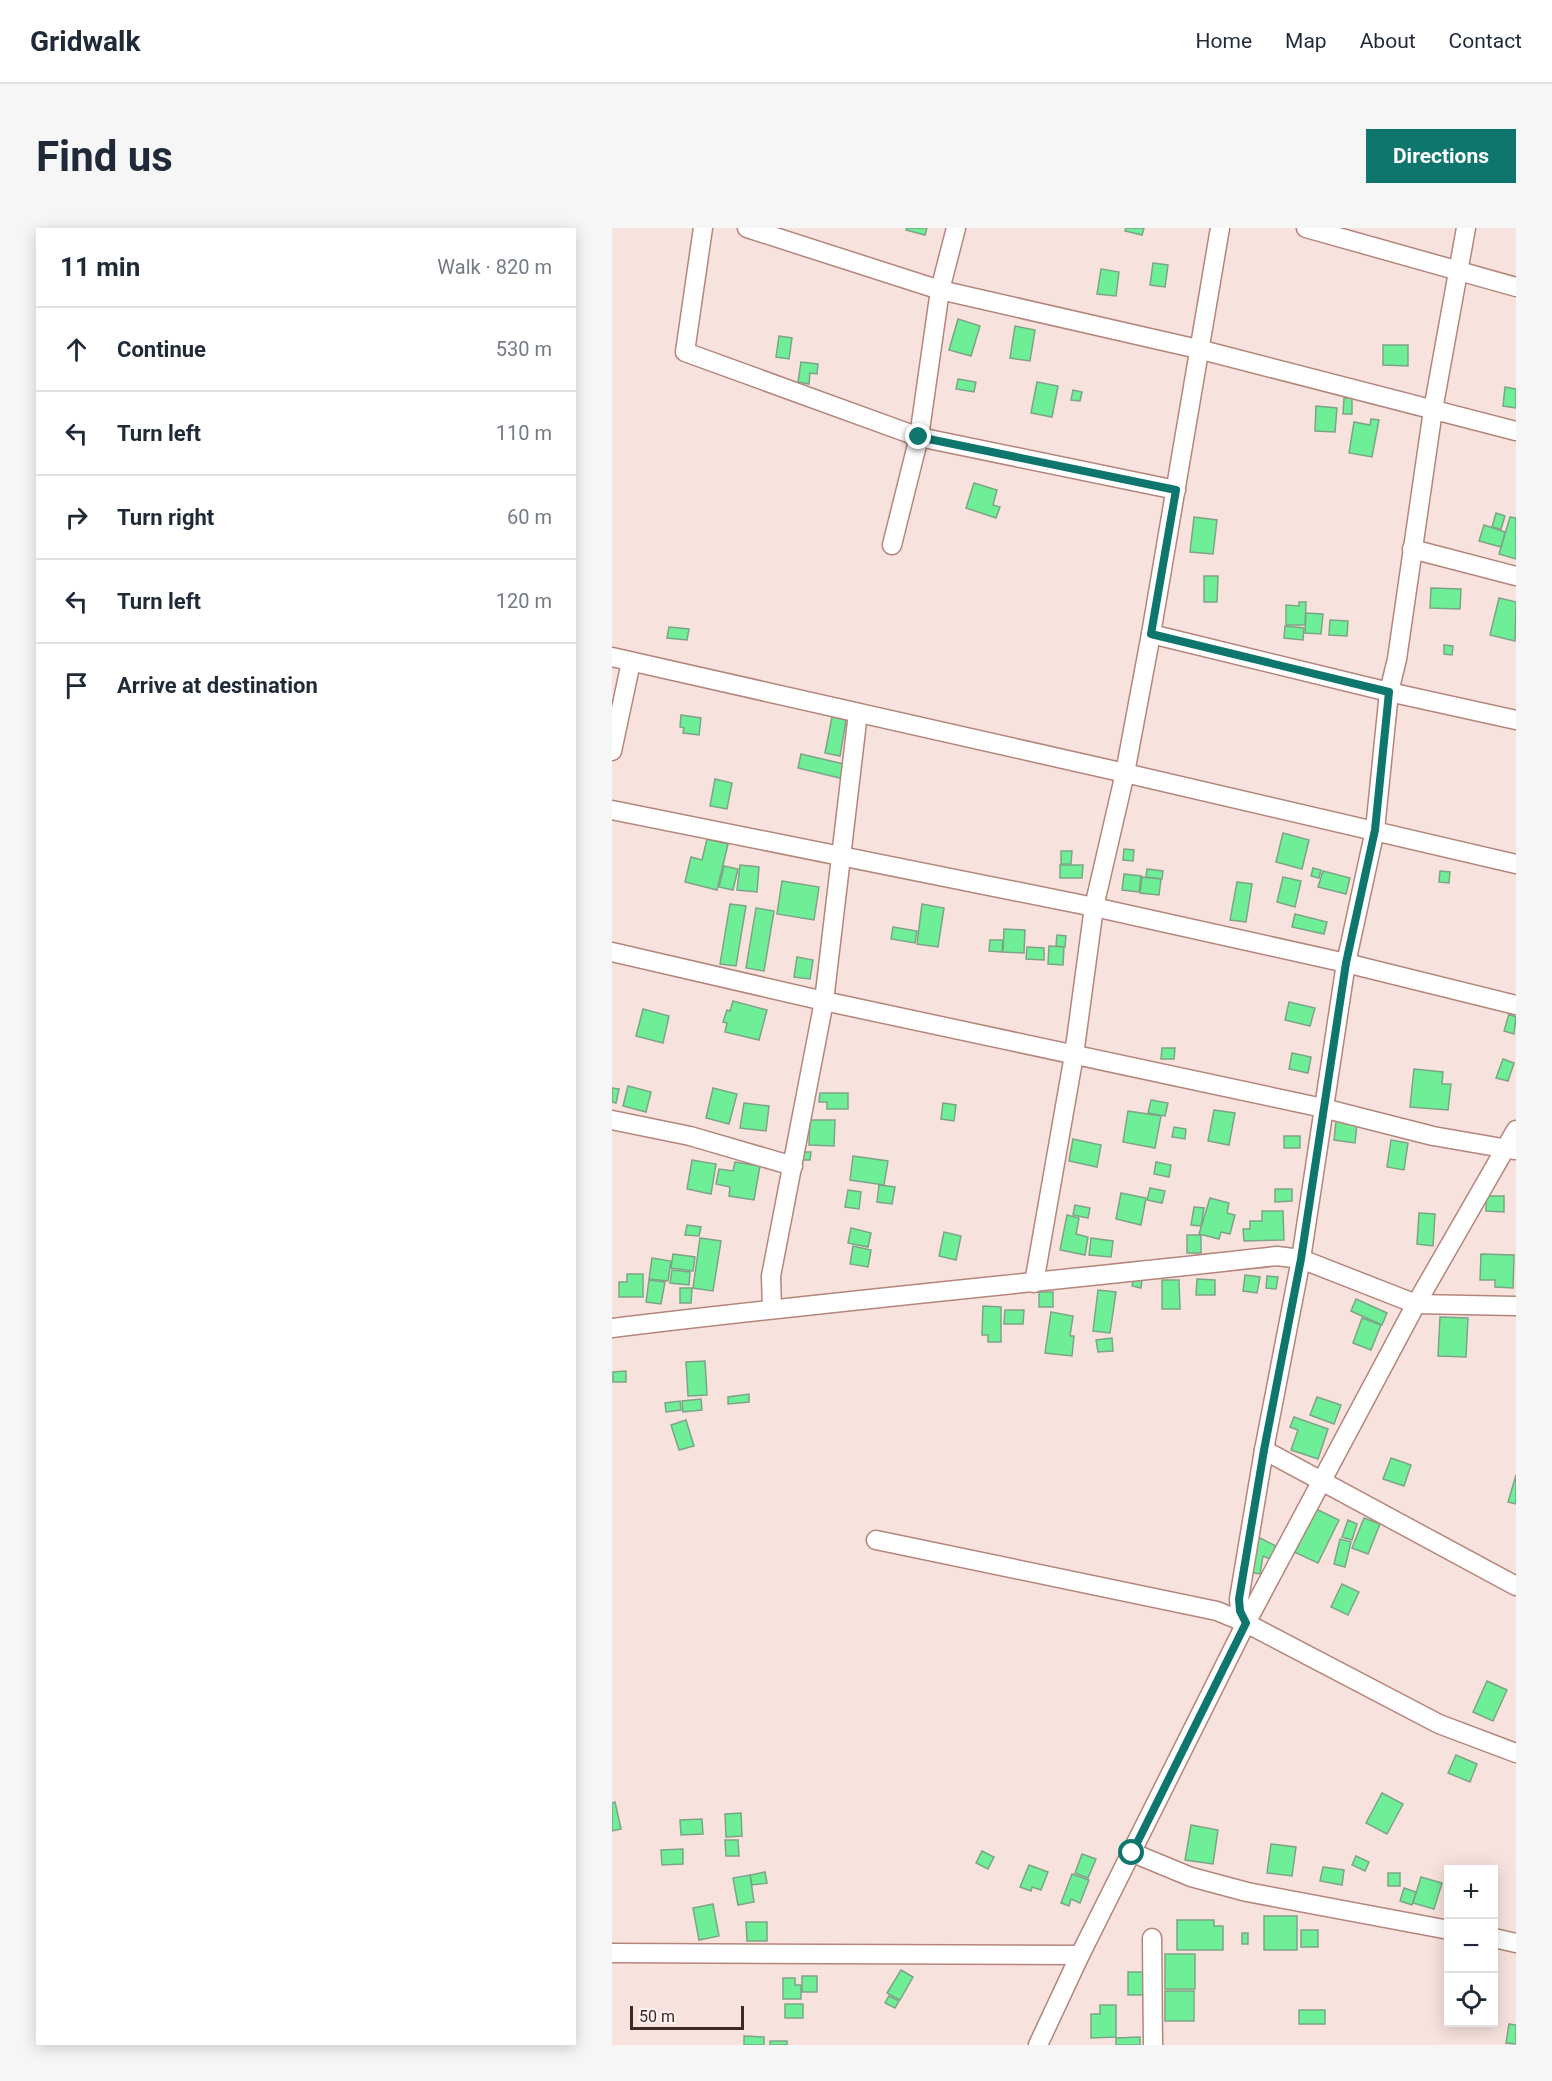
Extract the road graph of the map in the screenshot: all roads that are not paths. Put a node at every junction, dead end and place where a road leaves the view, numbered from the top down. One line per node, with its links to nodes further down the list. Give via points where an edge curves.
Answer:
1 (703, 228): 13 (street, via 685,352)
2 (747, 228): 9 (street)
3 (956, 228): 9 (street)
4 (1220, 228): 10 (street)
5 (1306, 228): 7 (street)
6 (1466, 228): 7 (street)
7 (1457, 272): 8 (street); 11 (street)
8 (1516, 287)
9 (940, 290): 10 (street); 13 (street)
10 (1198, 349): 11 (street); 14 (street)
11 (1434, 410): 12 (street); 16 (street)
12 (1516, 431)
13 (919, 437): 14 (street); 15 (street)
14 (1176, 490): 18 (street)
15 (892, 545)
16 (1412, 549): 17 (street); 21 (street)
17 (1516, 576)
18 (1151, 634): 21 (street); 25 (street)
19 (612, 657): 20 (street)
20 (631, 662): 22 (street); 24 (street)
21 (1389, 692): 23 (street); 27 (street)
22 (858, 713): 25 (street); 28 (street)
23 (1516, 720)
24 (612, 751)
25 (1125, 773): 27 (street); 30 (street)
26 (612, 810): 28 (street)
27 (1375, 830): 29 (street); 32 (street)
28 (842, 856): 30 (street); 33 (street)
29 (1516, 864)
30 (1094, 907): 32 (street); 35 (street)
31 (612, 952): 33 (street)
32 (1346, 963): 34 (street); 36 (street)
33 (824, 1001): 35 (street); 40 (street)
34 (1516, 1005)
35 (1074, 1055): 36 (street); 42 (street)
36 (1323, 1108): 39 (street, via 1433,1136); 41 (street)
37 (612, 1120): 40 (street, via 690,1136)
38 (1516, 1130): 39 (street)
39 (1511, 1149): 43 (street)
40 (793, 1166): 45 (street, via 771,1276)
41 (1301, 1259): 42 (street, via 1277,1256); 43 (street); 47 (street)
42 (1034, 1283): 45 (street)
43 (1416, 1304): 44 (street); 48 (street)
44 (1516, 1306)
45 (771, 1309): 46 (street)
46 (612, 1328)
47 (1264, 1450): 48 (street); 51 (street, via 1239,1599)
48 (1322, 1480): 50 (street); 51 (street)
49 (876, 1540): 51 (street, via 1217,1611)
50 (1516, 1586)
51 (1246, 1623): 52 (street, via 1439,1724); 53 (street)
52 (1516, 1753)
53 (1132, 1853): 54 (street, via 1191,1877 1246,1892); 59 (street)
54 (1444, 1929)
55 (1152, 1938): 61 (street)
56 (1498, 1939): 57 (street)
57 (1516, 1942)
58 (612, 1953): 59 (street)
59 (1080, 1955): 60 (street)
60 (1038, 2045)
61 (1153, 2045)

